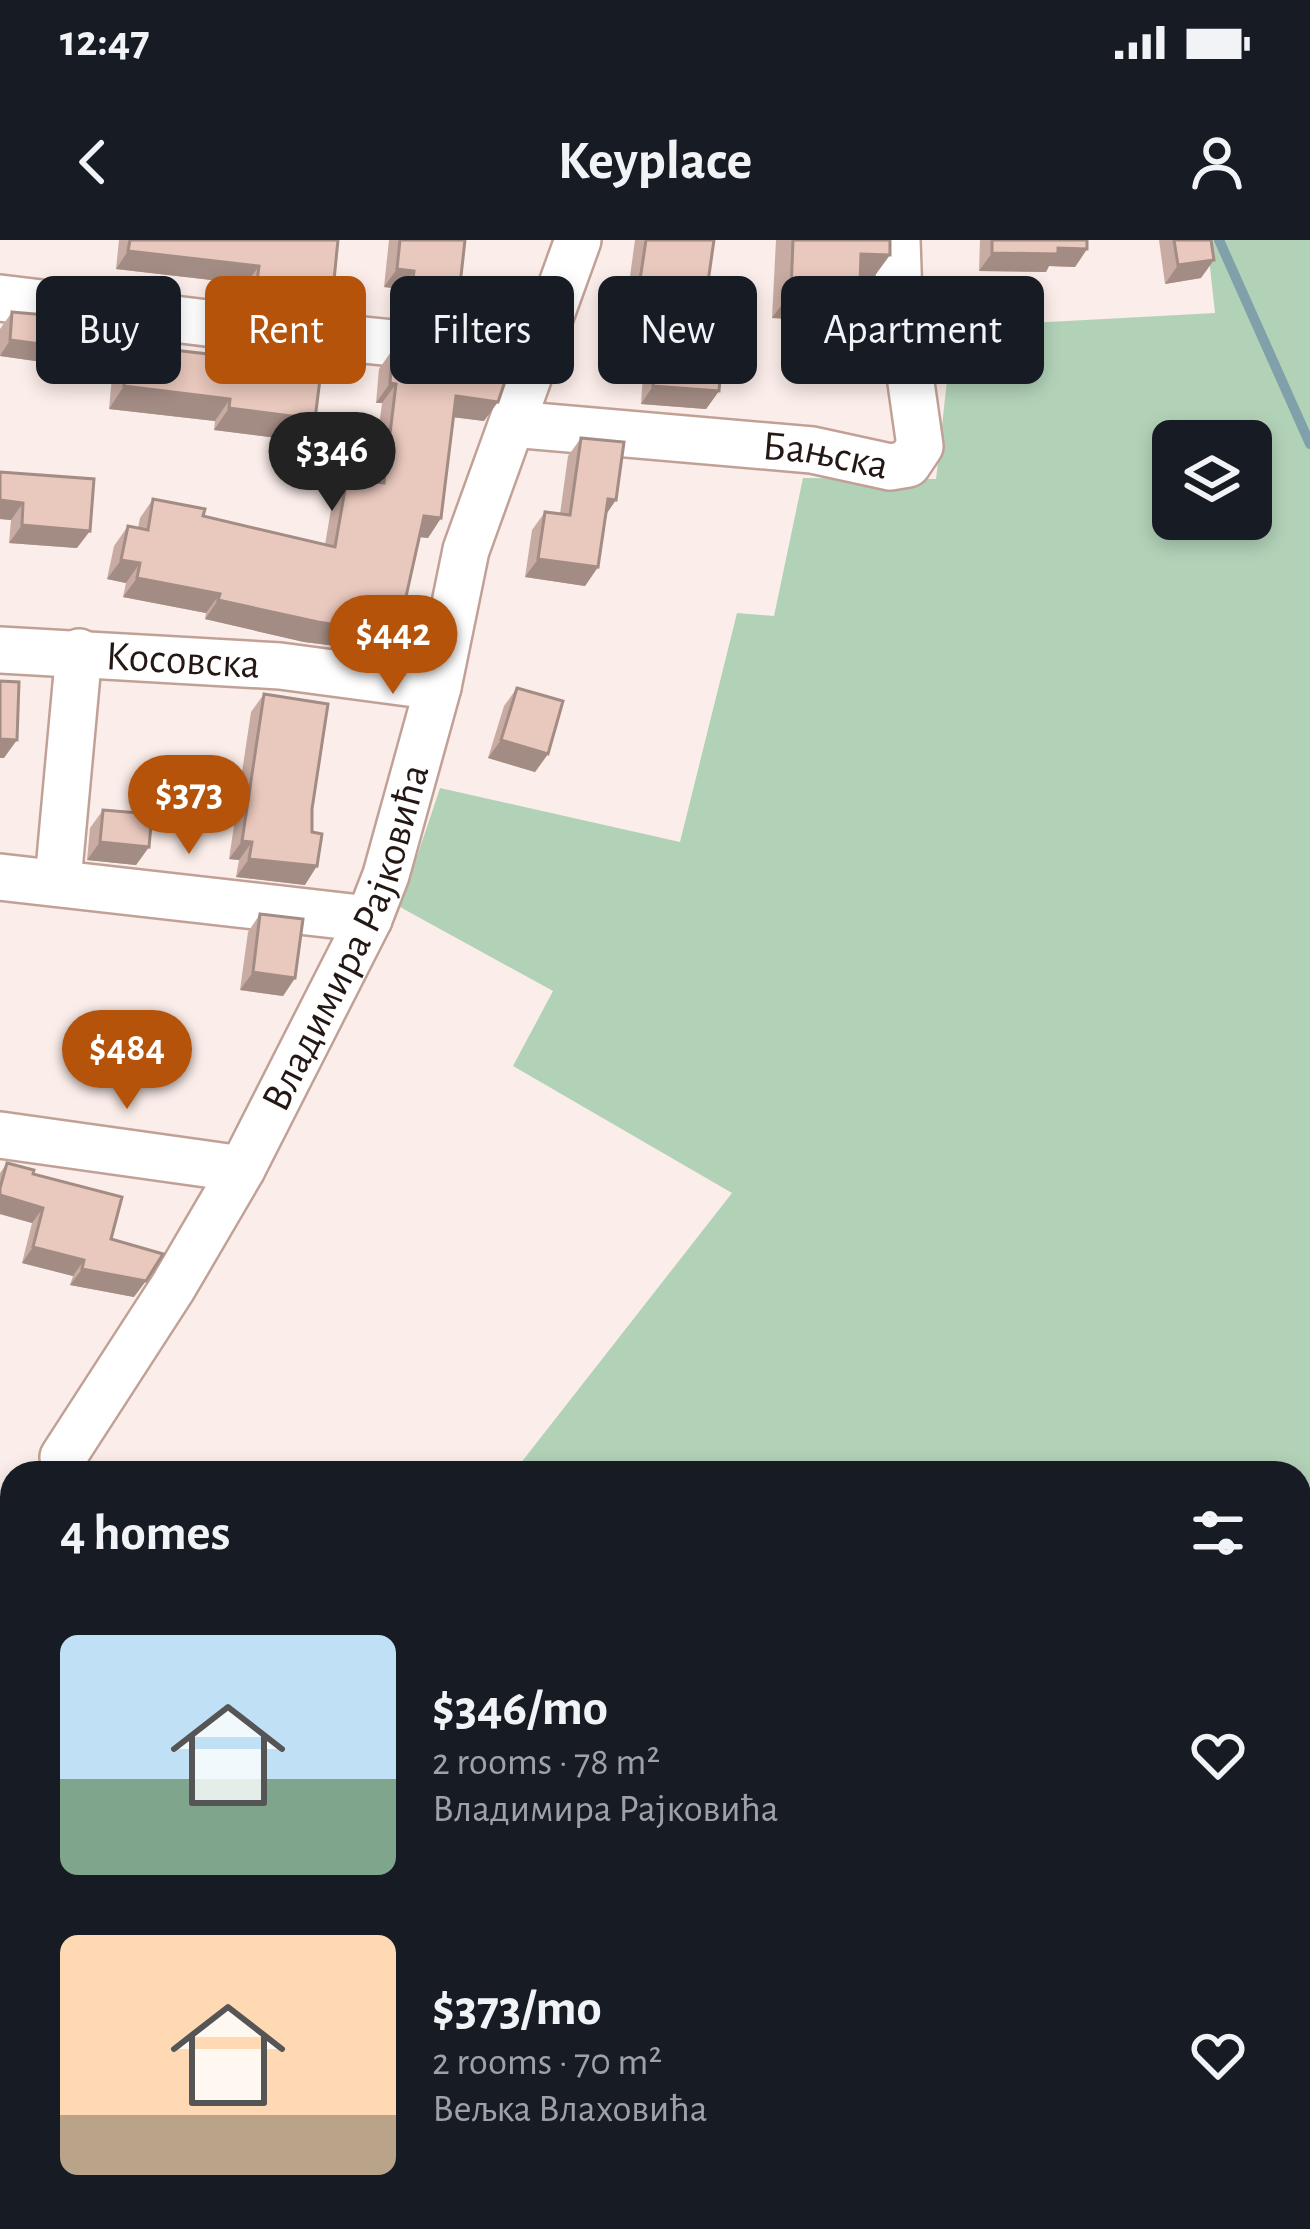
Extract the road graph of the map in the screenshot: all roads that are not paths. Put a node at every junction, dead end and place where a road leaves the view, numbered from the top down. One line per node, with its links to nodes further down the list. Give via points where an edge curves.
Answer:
1 (578, 240): 3 (street, Владимира Рајковића)
2 (897, 240): 7 (street, Бањска, via 920,438 908,464)
3 (564, 276)
4 (0, 298): 5 (street)
5 (390, 343)
6 (525, 384): 7 (street, Владимира Рајковића)
7 (512, 424): 10 (street, Владимира Рајковића, via 466,550)
8 (0, 650): 9 (street, Косовска)
9 (79, 652): 10 (street, Косовска); 12 (street)
10 (438, 687): 13 (street, Владимира Рајковића)
11 (0, 877): 12 (street)
12 (58, 881): 13 (street)
13 (369, 919): 15 (street, Владимира Рајковића)
14 (0, 1135): 15 (street)
15 (242, 1169): 16 (street, Владимира Рајковића)
16 (63, 1457)

